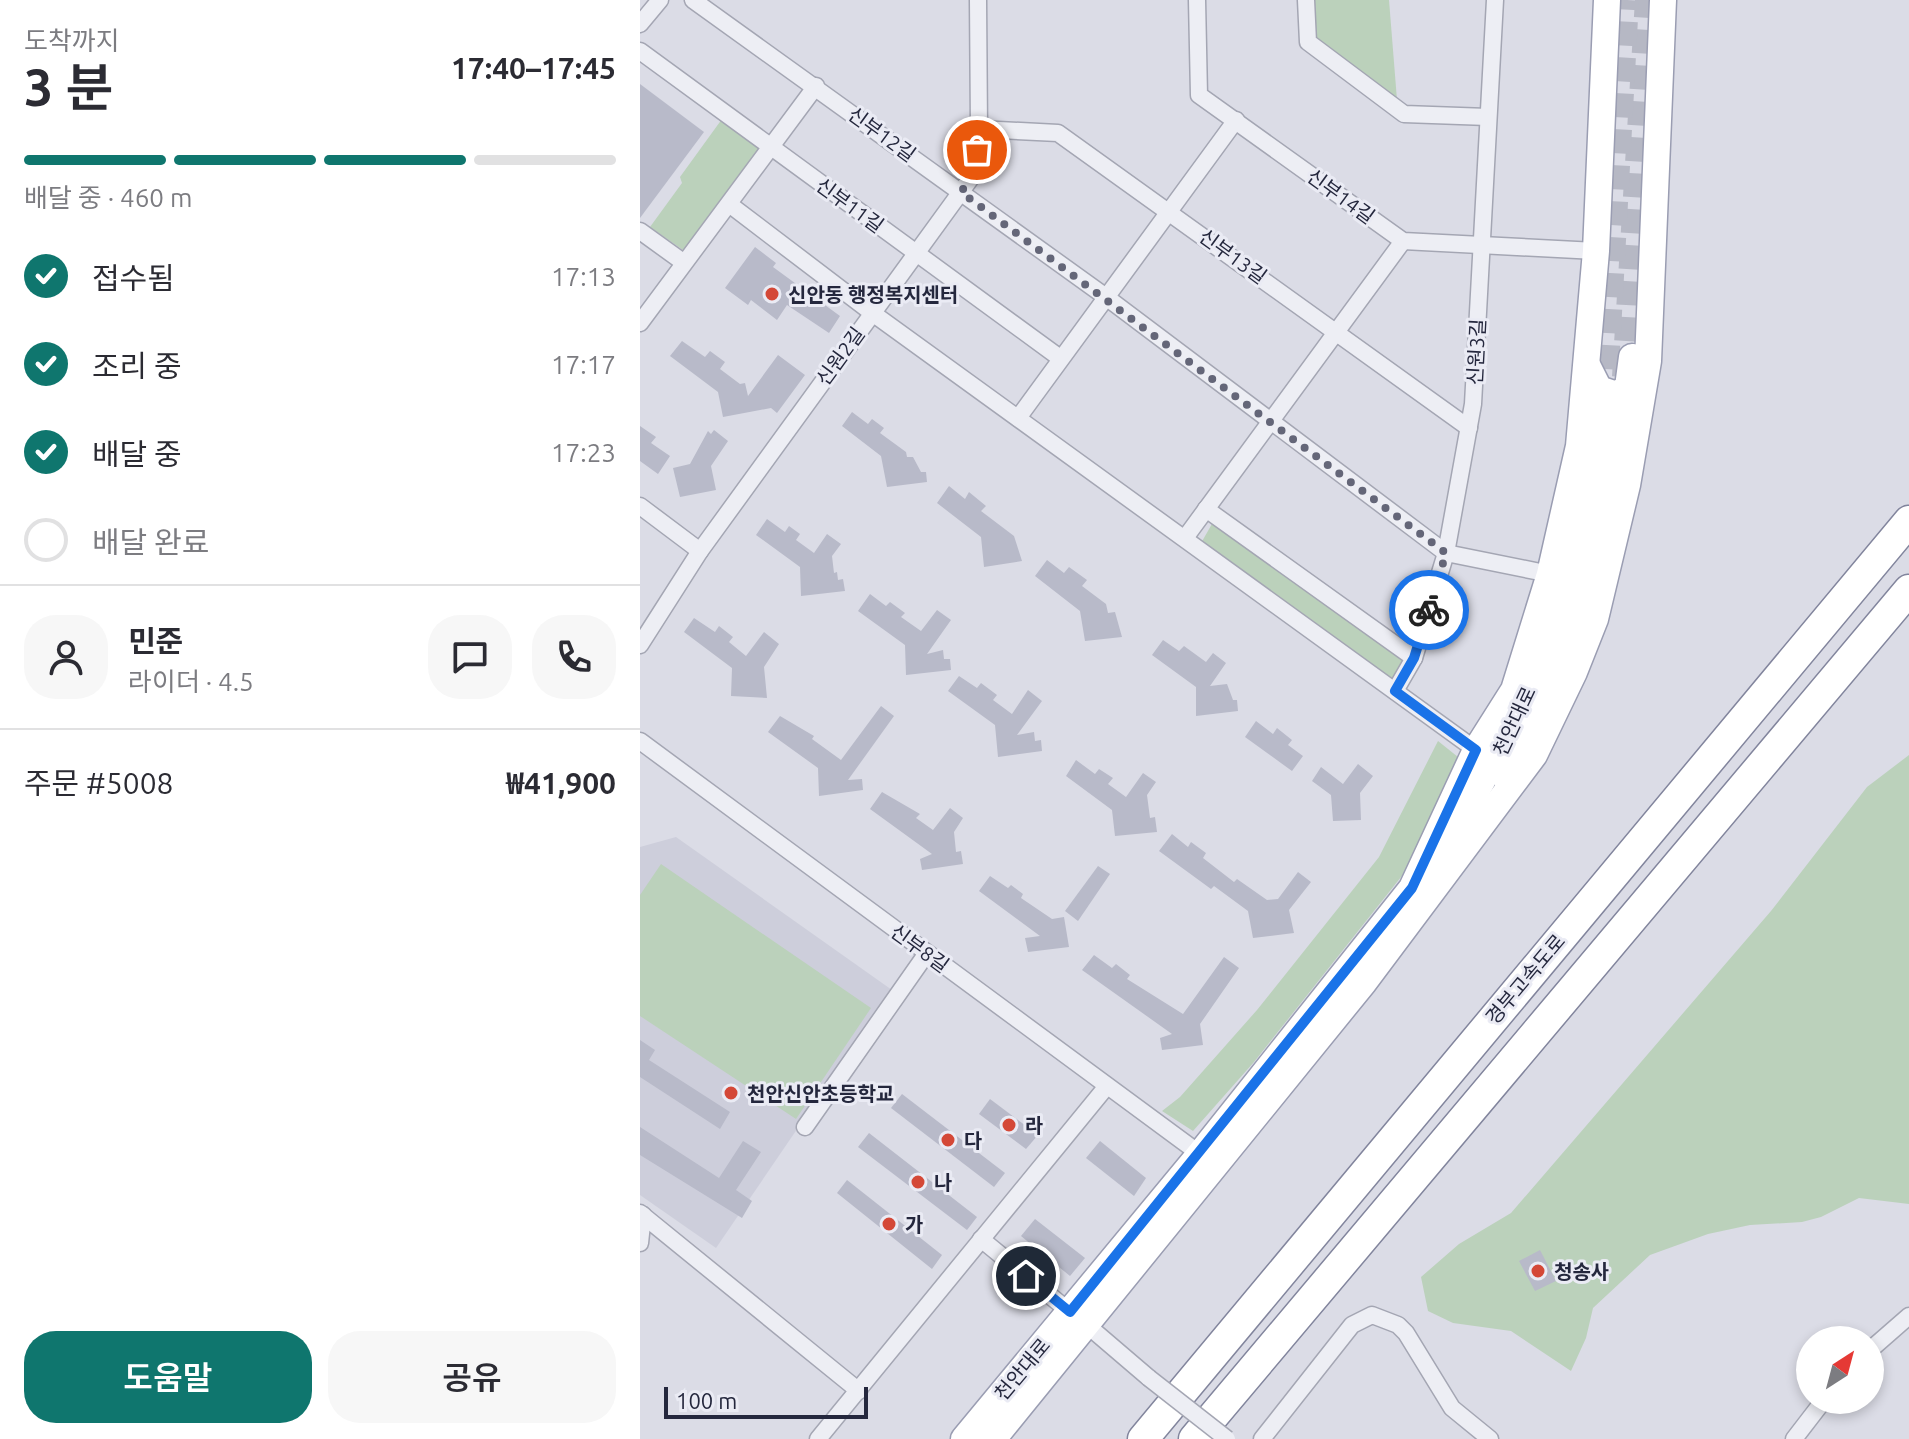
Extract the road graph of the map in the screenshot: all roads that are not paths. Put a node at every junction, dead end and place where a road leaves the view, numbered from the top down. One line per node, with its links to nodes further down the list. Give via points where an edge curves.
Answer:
1 (660, 0): 9 (street)
2 (693, 0): 11 (street, 신부12길)
3 (978, 0): 14 (street, 신원2길)
4 (1197, 0): 13 (street, 신부14길, via 1199,95)
5 (1306, 0): 12 (street, via 1308,42 1404,114)
6 (1495, 0): 12 (street, 신원3길)
7 (1607, 0): 23 (main road)
8 (1663, 0): 16 (main road)
9 (640, 24)
10 (640, 51): 15 (street, 신부11길)
11 (816, 86): 15 (street); 17 (street, 신부12길)
12 (1488, 117): 22 (street, 신원3길)
13 (1236, 120): 19 (street); 21 (street, 신부14길)
14 (979, 129): 17 (street, 신원2길, via 976,171); 19 (street, 신부13길, via 1058,133)
15 (770, 148): 18 (street); 24 (street, 신부11길)
16 (1656, 183): 31 (main road, via 1628,387 1608,394 1595,385); 48 (main road, via 1648,361 1627,485 1595,619 1534,755)
17 (961, 192): 24 (street, 신원2길); 26 (street, 신부12길)
18 (729, 204): 25 (street); 27 (street)
19 (1169, 210): 26 (street); 29 (street, 신부13길)
20 (640, 231): 25 (street)
21 (1403, 241): 22 (street); 29 (street)
22 (1481, 245): 23 (street); 34 (street, 신원3길)
23 (1596, 251): 31 (main road)
24 (916, 252): 27 (street, 신원2길); 30 (street, 신부11길)
25 (683, 262): 28 (street)
26 (1106, 297): 30 (street); 33 (street, 신부12길)
27 (871, 312): 32 (street); 39 (street, 신원2길)
28 (640, 323)
29 (1337, 331): 33 (street); 34 (street, 신부13길)
30 (1060, 358): 32 (street)
31 (1588, 367): 41 (main road, via 1571,495)
32 (1018, 418): 38 (street)
33 (1271, 419): 36 (street); 40 (street, 신부12길)
34 (1469, 428): 40 (street, 신원3길)
35 (640, 506): 39 (street)
36 (1206, 509): 38 (street); 44 (street)
37 (1909, 521): 65 (highway, 경부고속도로)
38 (1185, 538): 45 (street)
39 (700, 551): 43 (street, 신원2길)
40 (1446, 553): 41 (street, 신부12길); 44 (street, 신원3길)
41 (1550, 574): 47 (main road, via 1514,690)
42 (1909, 590): 66 (highway)
43 (640, 645)
44 (1414, 658): 45 (street, 신원3길)
45 (1395, 691): 47 (street)
46 (640, 741): 50 (street, 신부8길)
47 (1476, 750): 49 (main road)
48 (1456, 864): 49 (main road, 천안대로, via 1504,785 1568,639 1598,544 1613,408 1575,558 1533,681 1470,808); 58 (main road, 천안대로)
49 (1412, 888): 53 (main road, 천안대로)
50 (927, 953): 51 (street, 신부8길); 52 (street)
51 (1107, 1086): 53 (street, 신부8길); 55 (street)
52 (805, 1127)
53 (1200, 1154): 58 (main road, 천안대로)
54 (642, 1214): 56 (street); 60 (street)
55 (981, 1239): 58 (street); 60 (street)
56 (640, 1243)
57 (1909, 1316): 59 (street)
58 (1078, 1318): 63 (main road, 천안대로); 64 (main road, 천안대로); 67 (street, bridge)
59 (1884, 1338)
60 (859, 1391): 62 (street)
61 (1813, 1414): 70 (street)
62 (818, 1439)
63 (964, 1439)
64 (993, 1439)
65 (1143, 1439)
66 (1194, 1439)
67 (1227, 1439)
68 (1262, 1439): 69 (street, via 1352,1325 1372,1315 1406,1333 1452,1408)
69 (1490, 1439)
70 (1794, 1439)

